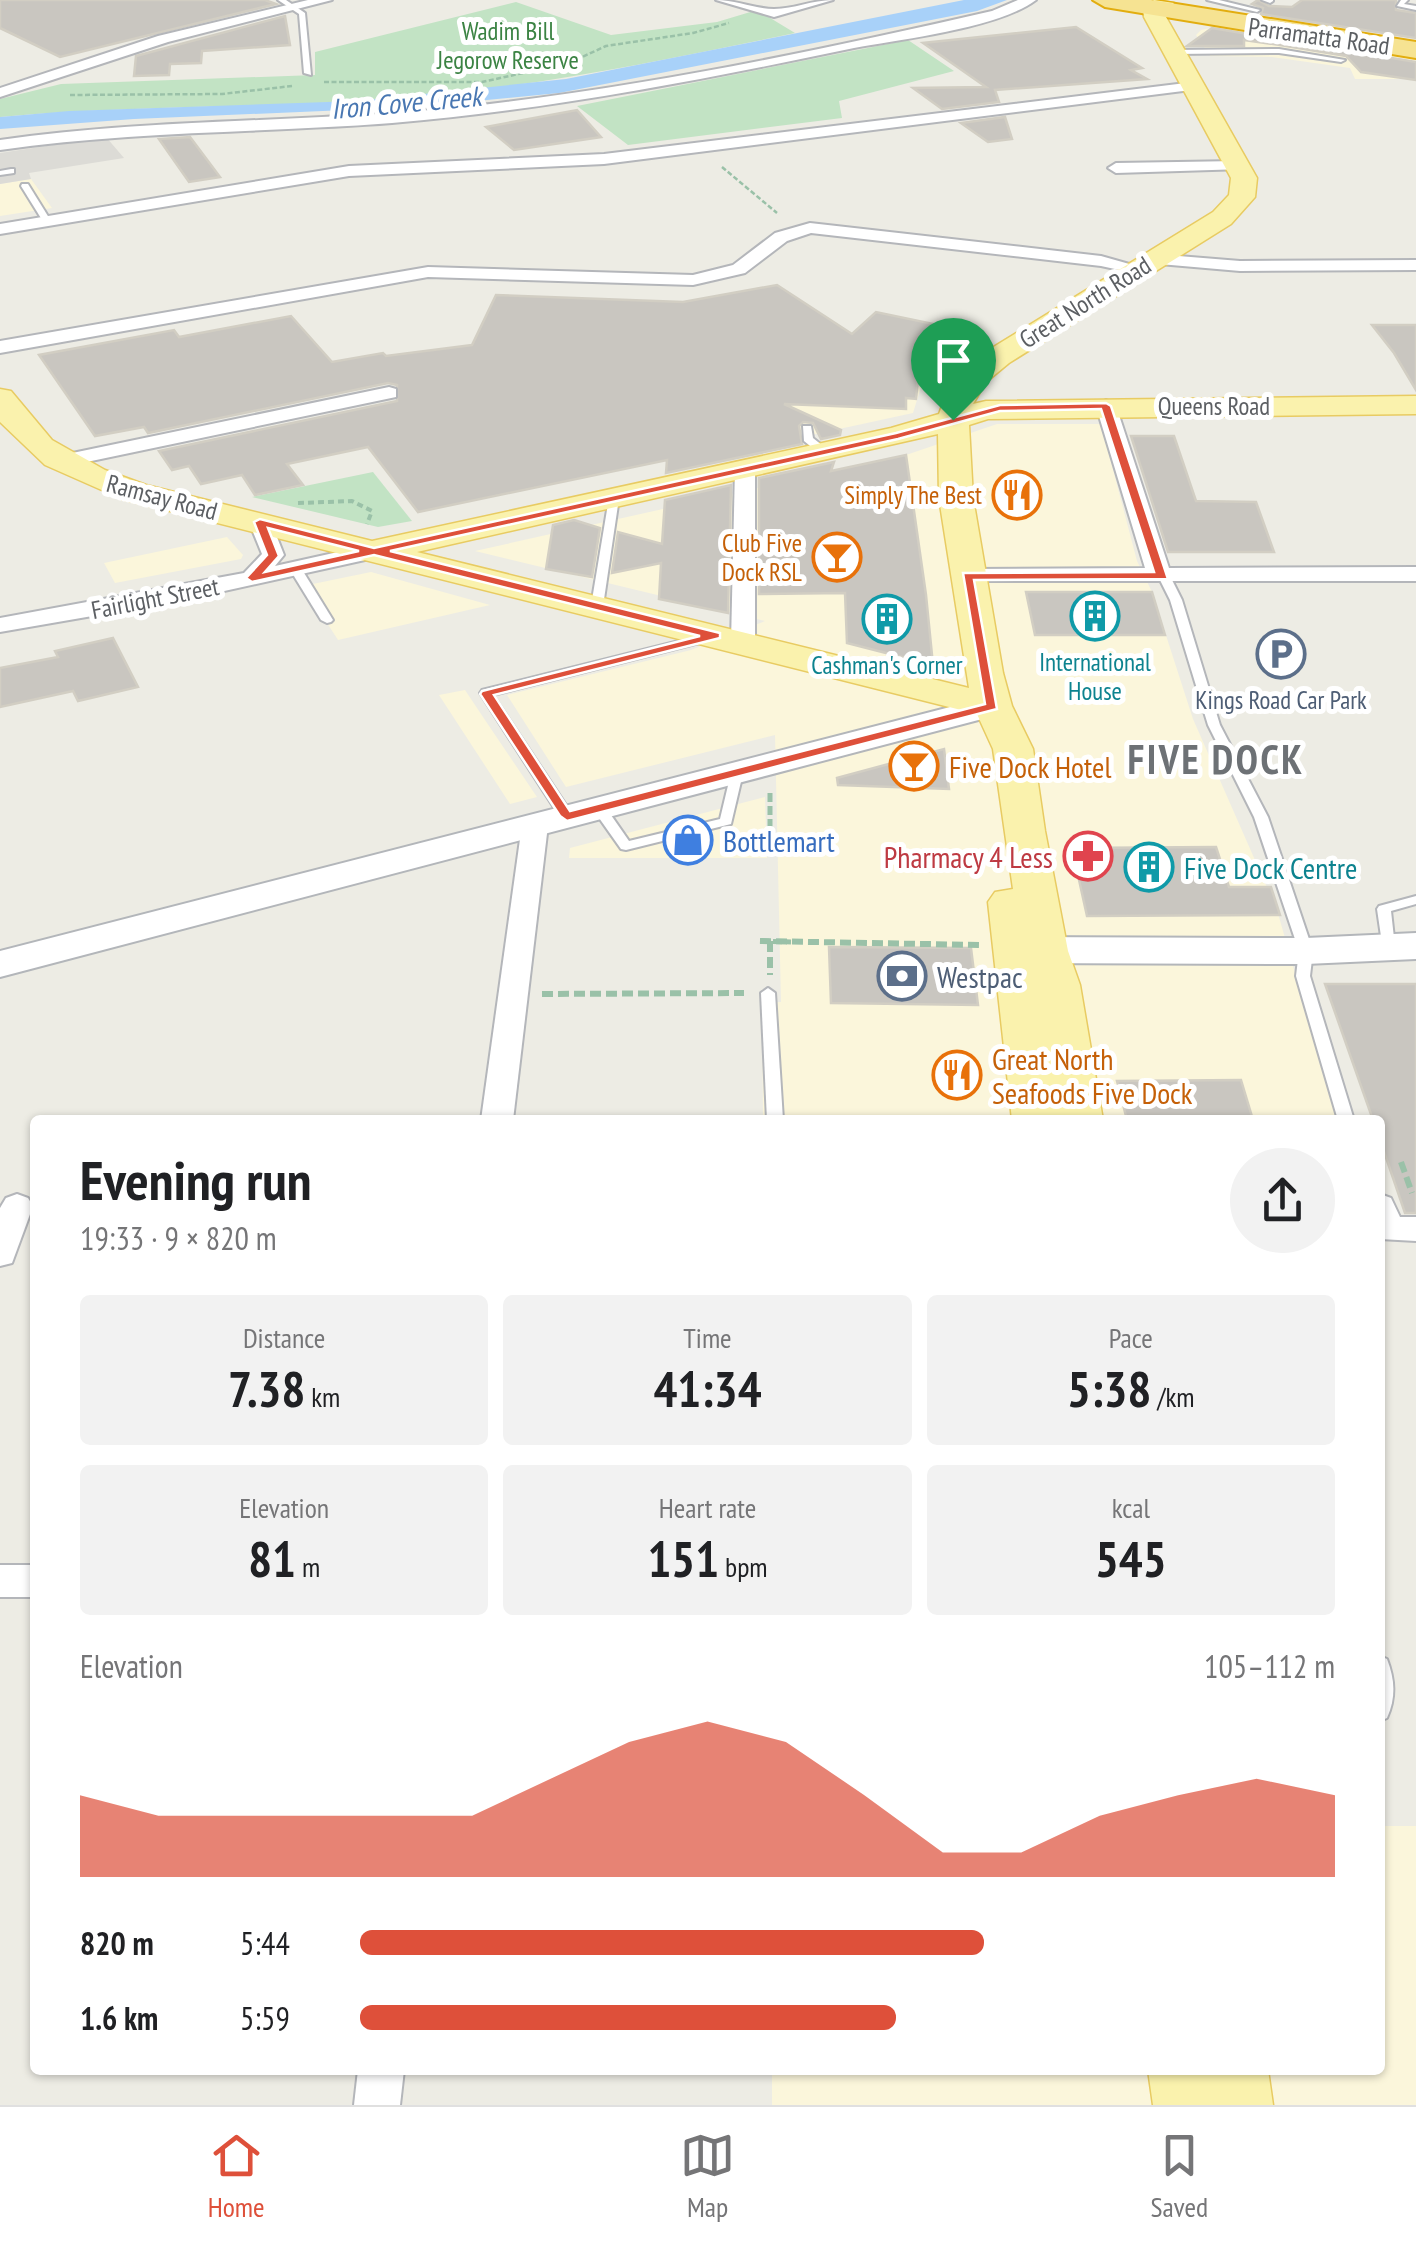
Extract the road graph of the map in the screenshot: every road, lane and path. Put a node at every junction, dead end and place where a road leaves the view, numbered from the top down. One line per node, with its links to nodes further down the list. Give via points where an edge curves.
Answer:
1 (325, 0): 8 (street)
2 (723, 0): 12 (street)
3 (826, 0): 12 (street)
4 (1029, 0): 22 (street, via 953,24 599,95 391,118 134,129)
5 (1105, 0): 9 (highway, Parramatta Road)
6 (1210, 0): 10 (lane)
7 (1405, 0): 11 (lane, via 1399,5)
8 (288, 4): 16 (lane, via 302,14); 20 (street)
9 (1155, 4): 10 (highway, Parramatta Road); 14 (main road)
10 (1261, 8): 13 (highway, Parramatta Road); 14 (highway, via 1186,28)
11 (1416, 8)
12 (769, 12): 17 (path, via 693,33 606,46 569,62 482,82)
13 (1416, 47)
14 (1173, 52): 15 (lane, via 1279,51); 19 (main road)
15 (1341, 60)
16 (308, 74)
17 (320, 82)
18 (294, 85): 21 (path, via 222,94)
19 (1194, 86): 23 (street); 24 (main road)
20 (0, 93)
21 (60, 95)
22 (0, 145)
23 (697, 147): 29 (street, via 604,159 349,172); 31 (path)
24 (1238, 166): 25 (street); 32 (main road, Great North Road, via 1245,188 1236,207)
25 (1116, 168)
26 (11, 171): 27 (lane)
27 (0, 173)
28 (25, 186): 29 (lane)
29 (46, 221): 30 (street)
30 (0, 228)
31 (798, 230): 32 (street, via 830,228); 34 (street, via 739,269 693,280 428,272)
32 (1146, 264): 33 (street); 39 (main road, Great North Road, via 975,376 959,396)
33 (1416, 264)
34 (0, 346)
35 (390, 393): 40 (street)
36 (1, 402): 40 (main road, Ramsay Road, via 34,444)
37 (1416, 405): 38 (main road, Queens Road)
38 (1106, 406): 39 (main road, Queens Road, via 1000,408); 49 (street, via 1155,567)
39 (953, 420): 41 (main road, Fairlight Street, via 815,440); 48 (main road, Great North Road)
40 (58, 462): 44 (main road, Ramsay Road, via 121,488)
41 (745, 469): 42 (main road, Fairlight Street); 54 (street)
42 (614, 498): 45 (main road, Fairlight Street); 51 (lane)
43 (292, 505): 45 (path, via 360,502 372,515)
44 (260, 522): 45 (main road, Ramsay Road); 50 (street, via 273,556)
45 (368, 540): 46 (street, Fairlight Street); 51 (main road, Ramsay Road)
46 (295, 568): 50 (street, Fairlight Street); 52 (lane)
47 (1416, 574): 49 (street)
48 (968, 576): 49 (street); 55 (main road, Great North Road)
49 (1164, 576): 64 (lane, via 1214,725 1262,817)
50 (252, 578): 53 (street, Fairlight Street)
51 (597, 606): 54 (main road, Ramsay Road)
52 (326, 620)
53 (0, 625)
54 (729, 639): 55 (main road, Ramsay Road); 57 (lane, via 486,694)
55 (992, 706): 56 (street); 63 (main road, Great North Road, via 985,749)
56 (753, 781): 57 (street); 58 (path)
57 (567, 817): 65 (street); 67 (street, via 521,931)
58 (770, 832)
59 (1416, 900): 62 (lane, via 1384,908)
60 (760, 940): 61 (path)
61 (770, 941): 63 (path); 66 (path)
62 (1402, 947): 64 (street)
63 (1014, 949): 64 (street); 70 (main road, Great North Road); 71 (main road, Great North Road, via 1057,984)
64 (1306, 951): 72 (lane, via 1303,976)
65 (0, 964)
66 (768, 993): 67 (path); 69 (lane)
67 (514, 994): 68 (street)
68 (498, 1115)
69 (775, 1115)
70 (1035, 1115)
71 (1077, 1115)
72 (1345, 1115)
73 (1401, 1162): 75 (path)
74 (17, 1206): 77 (street)
75 (1415, 1212): 76 (street, via 1388,1229)
76 (1385, 1220)
77 (0, 1254)
78 (0, 1581): 79 (street)
79 (30, 1582)
80 (380, 2075): 83 (street)
81 (1186, 2075): 84 (main road)
82 (1231, 2075): 85 (main road)
83 (377, 2105)
84 (1190, 2105)
85 (1236, 2105)

